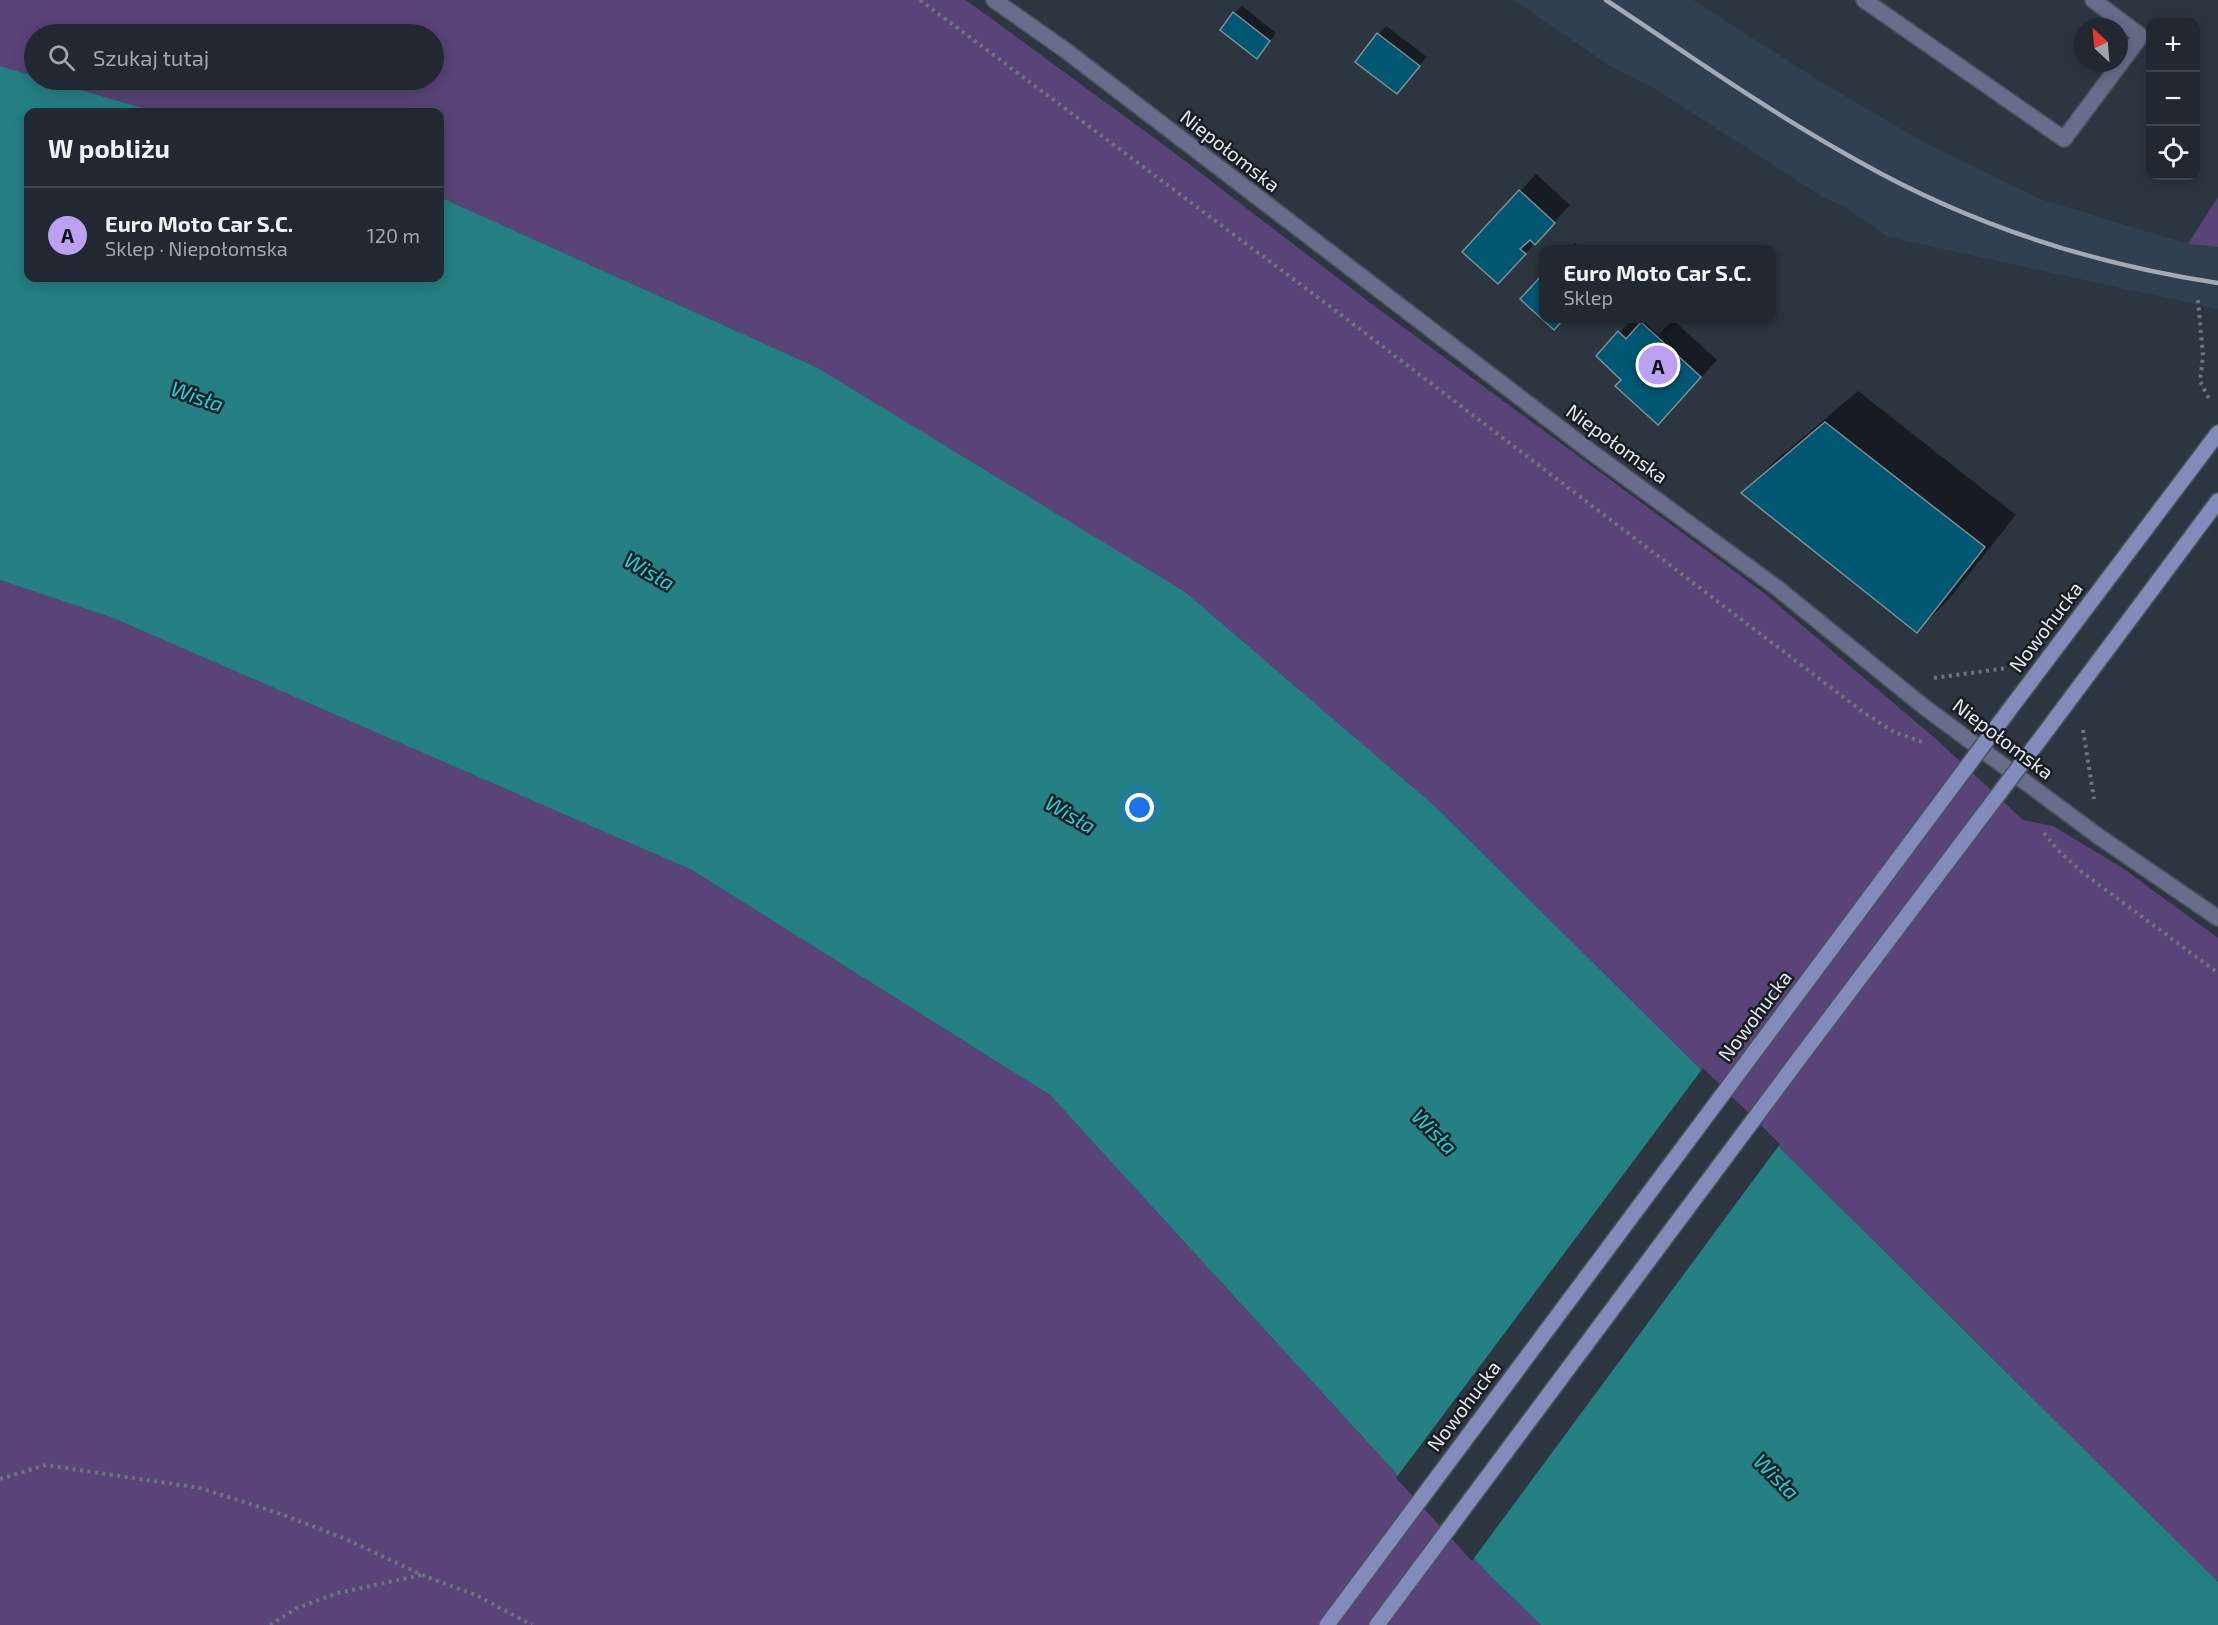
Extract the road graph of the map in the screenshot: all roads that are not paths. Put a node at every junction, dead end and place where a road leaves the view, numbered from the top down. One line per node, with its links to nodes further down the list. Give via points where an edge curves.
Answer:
1 (993, 0): 6 (street, Niepołomska, via 1065,50 1590,451 1776,586 2000,765)
2 (1864, 0): 3 (street, via 2064,139 2141,36)
3 (2093, 0)
4 (2218, 433): 7 (main road, Nowohucka, bridge)
5 (2218, 501): 8 (main road, bridge)
6 (2218, 918)
7 (1327, 1625)
8 (1377, 1625)

